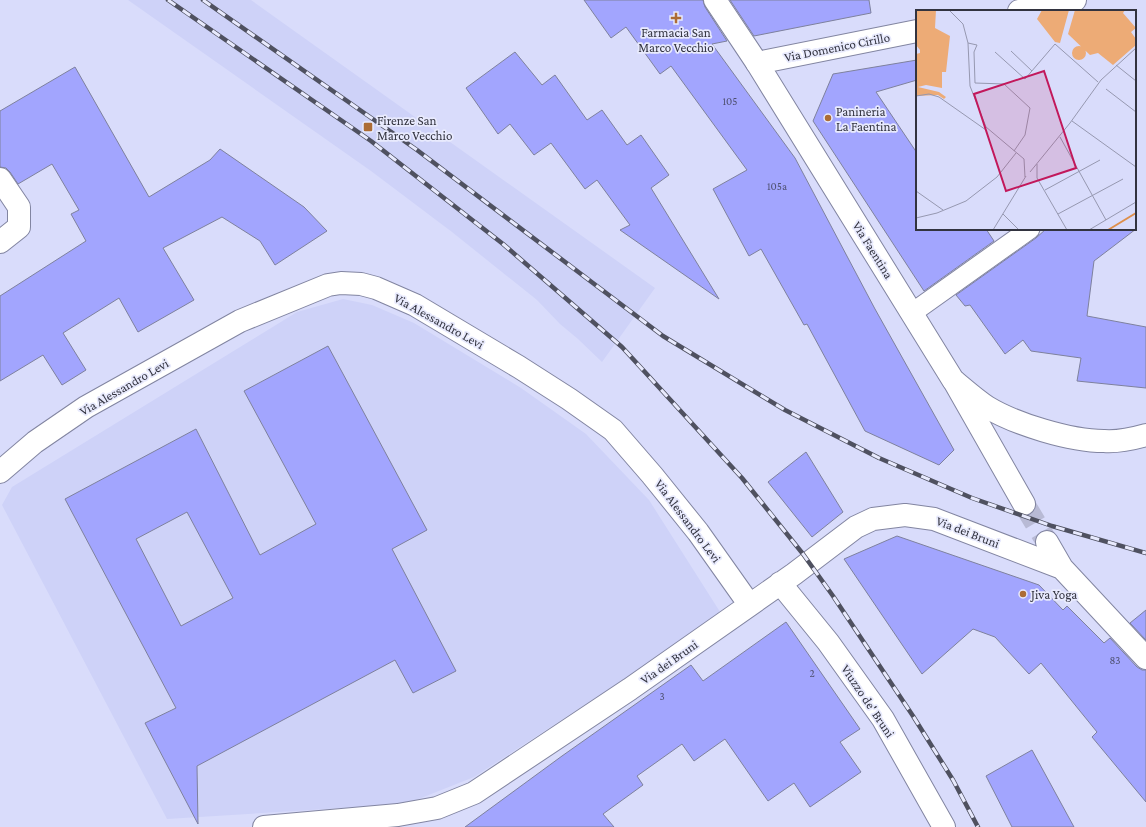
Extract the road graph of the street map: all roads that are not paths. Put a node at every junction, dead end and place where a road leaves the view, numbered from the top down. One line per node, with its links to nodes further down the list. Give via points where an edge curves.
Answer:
1 (715, 0): 5 (street, Via Faentina)
2 (1075, 0): 3 (street)
3 (1024, 10)
4 (916, 31): 5 (street, Via Domenico Cirillo)
5 (757, 63): 9 (street, Via Faentina)
6 (0, 179): 8 (street, via 19,207 19,227)
7 (1029, 230): 9 (lane)
8 (0, 242)
9 (912, 313): 10 (street, Via Faentina)
10 (953, 380): 11 (street, via 999,414 1047,431 1090,441 1128,440); 13 (street, Via Faentina)
11 (1146, 435)
12 (0, 472): 17 (street, Via Alessandro Levi, via 35,442 86,407 240,321 328,285 361,284 415,305 519,367 613,430 693,527)
13 (1024, 504)
14 (1047, 542): 15 (street)
15 (1062, 568): 16 (street, Via dei Bruni, via 934,518 905,515 873,519 856,527); 18 (street)
16 (780, 583): 17 (street, Via dei Bruni); 22 (street, Viuzzo de' Bruni, via 828,642 883,719)
17 (749, 604): 19 (street, Via dei Bruni, via 630,689)
18 (1146, 658)
19 (474, 793): 20 (street, Via dei Bruni, via 437,808 418,812); 21 (street)
20 (264, 827)
21 (427, 827)
22 (944, 827)

